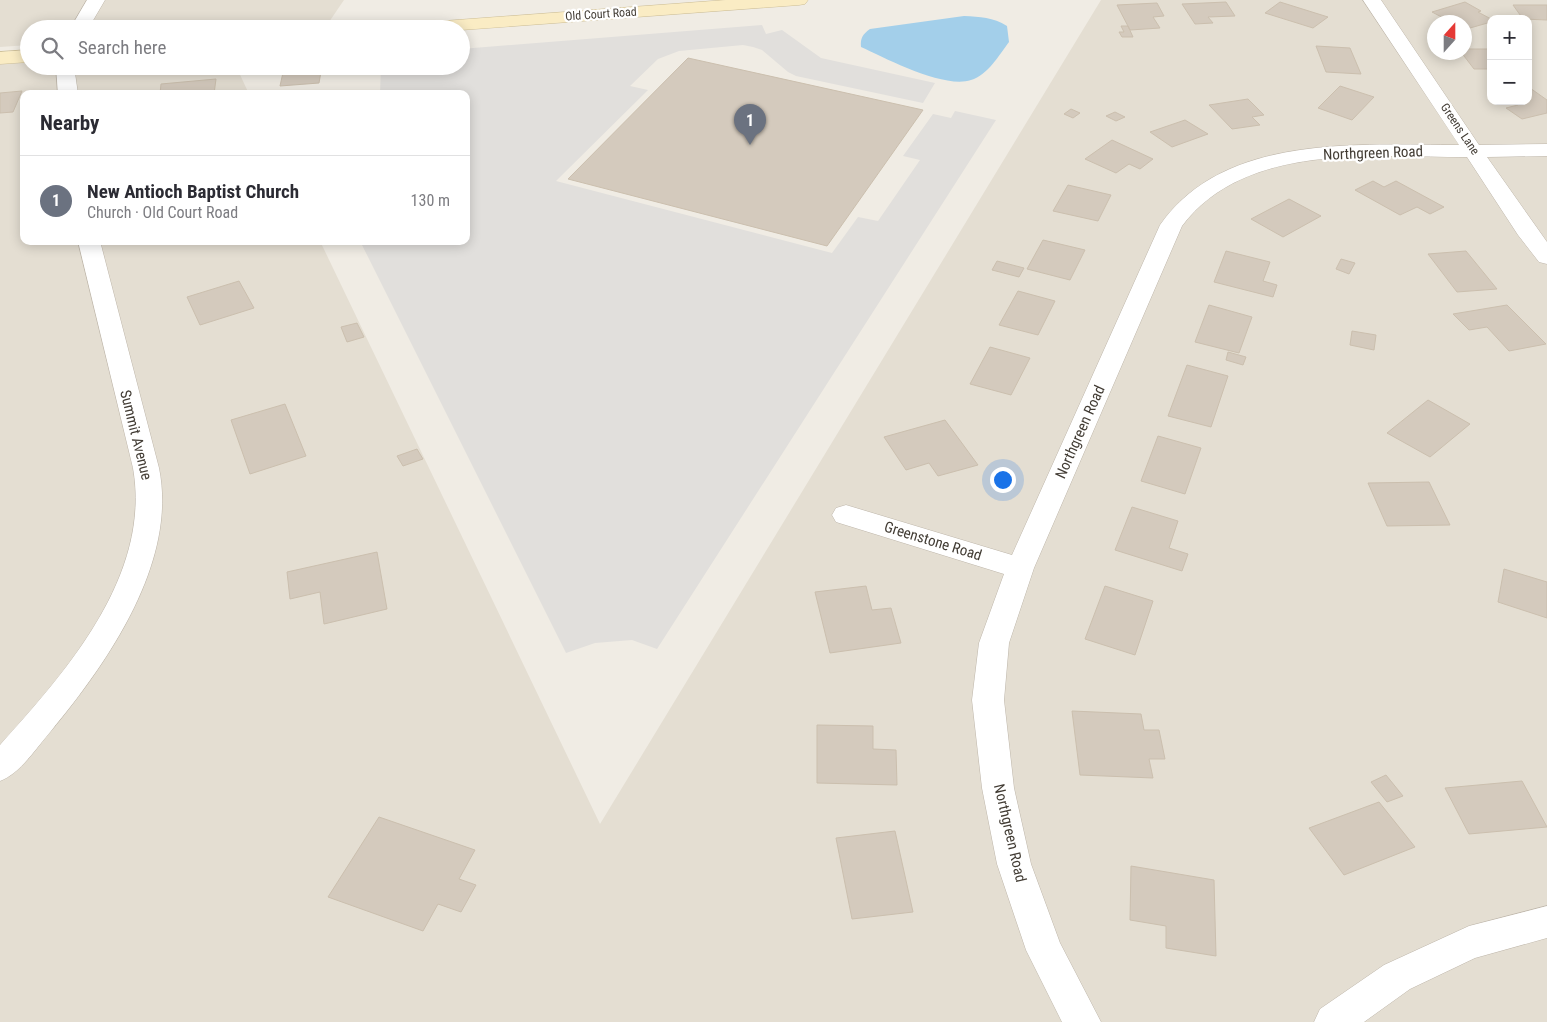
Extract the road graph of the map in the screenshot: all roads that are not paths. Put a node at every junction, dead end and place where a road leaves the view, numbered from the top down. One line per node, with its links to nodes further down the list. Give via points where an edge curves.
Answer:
1 (96, 0): 4 (street)
2 (799, 0): 5 (main road, Old Court Road)
3 (1372, 0): 11 (street, Greens Lane)
4 (84, 20)
5 (470, 24)
6 (20, 57): 7 (main road)
7 (0, 58)
8 (66, 75): 9 (street)
9 (68, 90)
10 (1547, 150): 11 (street, Northgreen Road)
11 (1475, 151): 13 (street, Greens Lane); 15 (street, Northgreen Road, via 1361,150 1308,156 1262,165 1226,179 1193,199 1171,225)
12 (90, 245): 16 (street, Summit Avenue, via 149,487 147,534 126,591 96,648 52,710)
13 (1547, 257)
14 (846, 515): 15 (street, Greenstone Road)
15 (1020, 568): 18 (street, Northgreen Road, via 994,643 988,700 998,788 1014,864 1044,950)
16 (0, 766)
17 (1547, 922): 19 (street, via 1469,942 1397,977)
18 (1082, 1022)
19 (1333, 1022)

